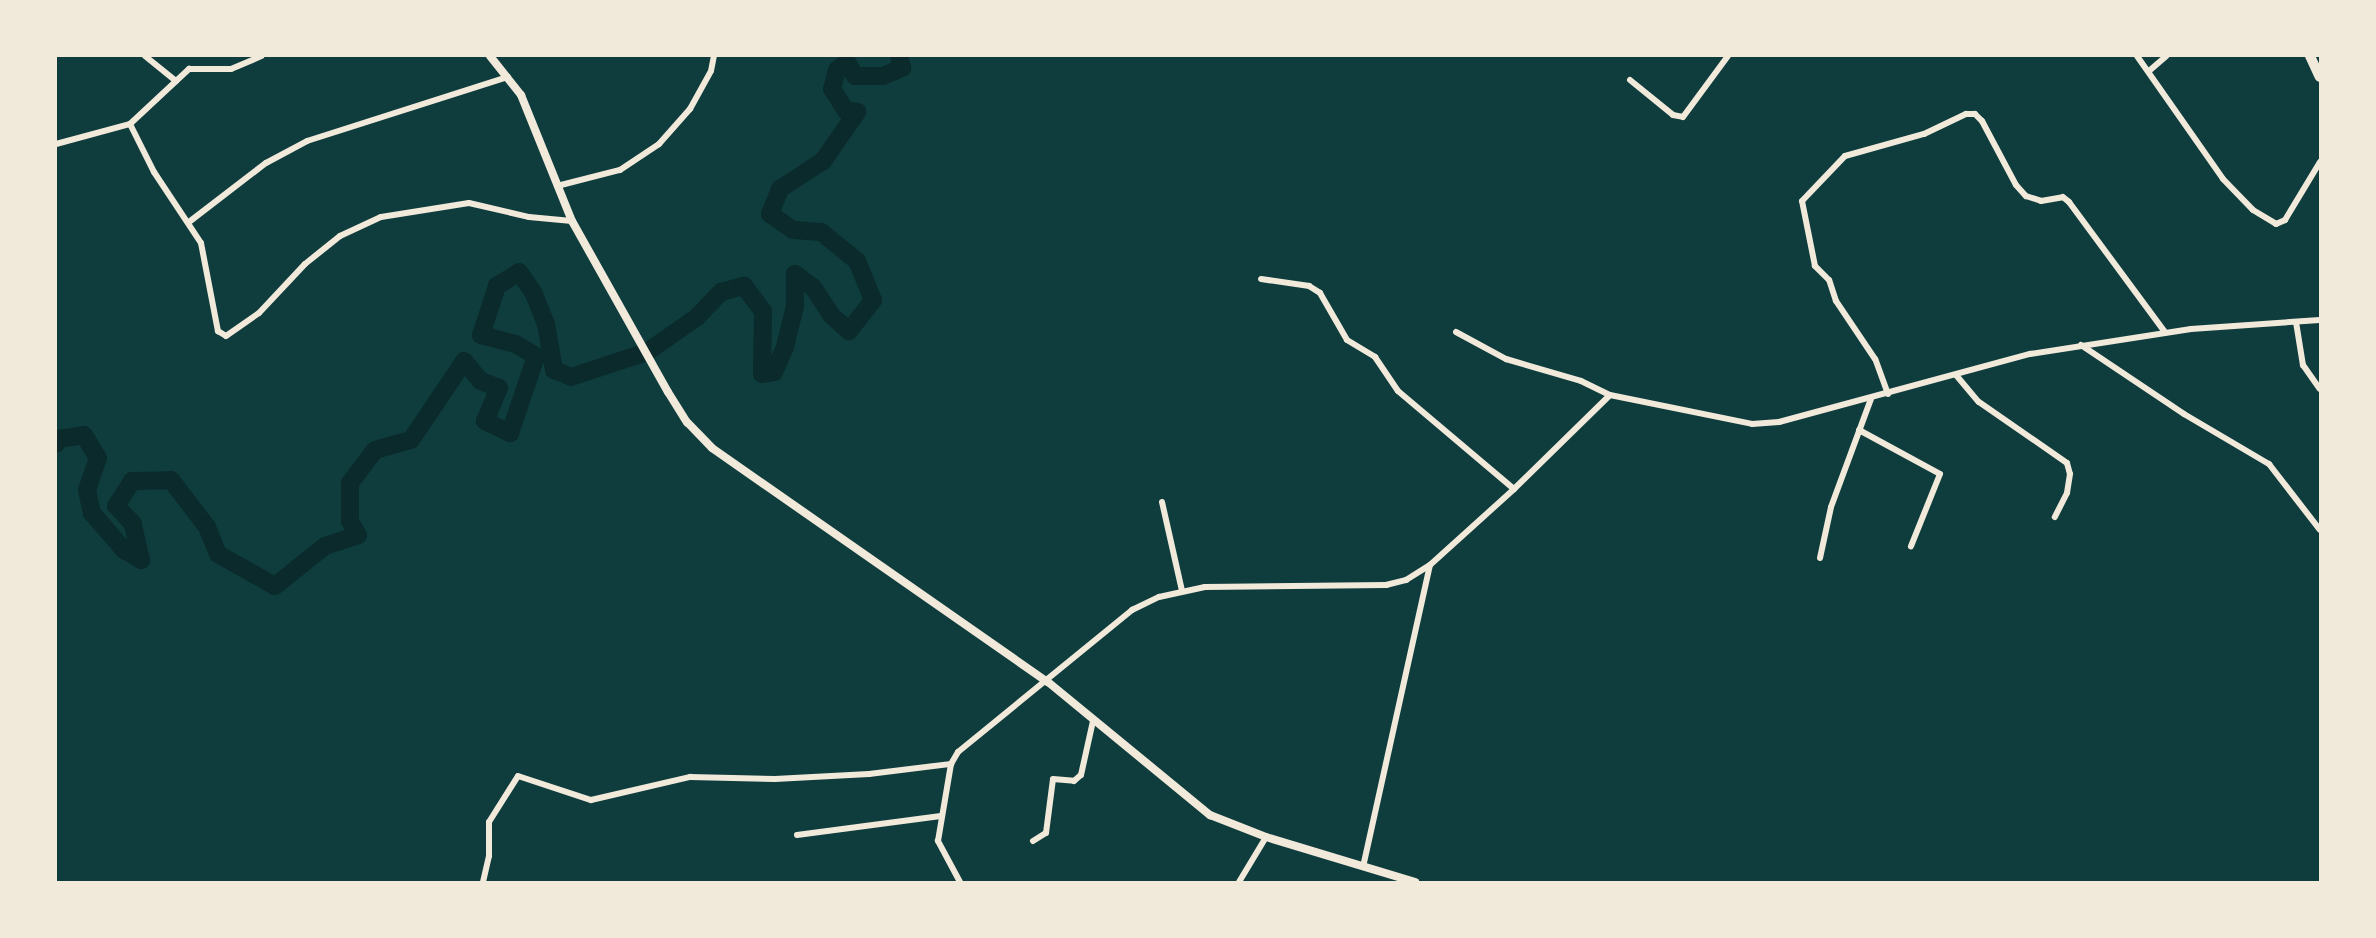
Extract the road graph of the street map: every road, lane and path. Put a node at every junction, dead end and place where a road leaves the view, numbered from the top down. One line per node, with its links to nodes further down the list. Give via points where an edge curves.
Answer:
1 (146, 56): 13 (street)
2 (261, 56): 13 (street, via 231,69 194,67)
3 (490, 56): 10 (street)
4 (714, 56): 17 (street, via 711,71 690,109 659,144 620,170)
5 (1728, 56): 12 (street, via 1683,117 1673,115)
6 (2137, 56): 9 (street)
7 (2166, 56): 9 (street)
8 (2310, 56): 11 (highway)
9 (2149, 71): 16 (street, via 2223,179 2253,210 2276,225 2285,220)
10 (509, 76): 17 (street, via 521,95); 19 (street, via 307,141 266,163)
11 (2320, 77)
12 (1630, 80)
13 (176, 81): 14 (street)
14 (129, 124): 15 (street); 19 (street, via 154,172)
15 (56, 144)
16 (2320, 162)
17 (557, 186): 18 (street)
18 (572, 221): 19 (street, via 529,217 469,203 381,216 340,236 259,312 226,336 218,331 206,259); 40 (street, via 687,422 712,448)
19 (189, 222)
20 (1261, 279): 32 (street, via 1309,286 1320,293 1347,340 1375,357 1398,392)
21 (2320, 321): 22 (street)
22 (2296, 322): 24 (street); 27 (street, via 2303,365)
23 (1456, 332): 29 (street, via 1506,358 1581,381)
24 (2165, 332): 25 (street); 28 (street, via 2069,202 2057,196 2041,201 2026,196 2016,185 1982,121 1975,114 1966,114 1924,134 1845,156 1802,201 1815,266 1829,280 1836,301 1875,359)
25 (2081, 345): 26 (street, via 2030,354); 35 (street, via 2184,414 2269,464)
26 (1956, 375): 28 (street); 34 (street, via 1979,402 2067,463 2067,494)
27 (2320, 389)
28 (1888, 394): 30 (street)
29 (1610, 395): 30 (street, via 1752,424 1779,422); 32 (street)
30 (1871, 399): 31 (street)
31 (1859, 430): 36 (street, via 1940,474); 37 (street, via 1831,507)
32 (1515, 489): 38 (street)
33 (1162, 502): 39 (street)
34 (2055, 517)
35 (2320, 530)
36 (1911, 546)
37 (1820, 558)
38 (1430, 565): 39 (street, via 1406,580 1386,585); 47 (street)
39 (1182, 591): 40 (street, via 1132,610)
40 (1048, 682): 41 (street); 42 (street, via 970,740)
41 (1093, 721): 45 (street, via 1210,814); 46 (street, via 1081,775 1074,781 1053,778 1046,833)
42 (951, 764): 43 (street); 48 (street, via 787,779 690,777 591,801 518,776 489,822 489,856)
43 (941, 816): 44 (street); 49 (street, via 939,847)
44 (797, 835)
45 (1266, 837): 47 (street); 50 (street)
46 (1033, 841)
47 (1363, 867): 51 (street)
48 (483, 882)
49 (960, 882)
50 (1239, 882)
51 (1415, 882)

